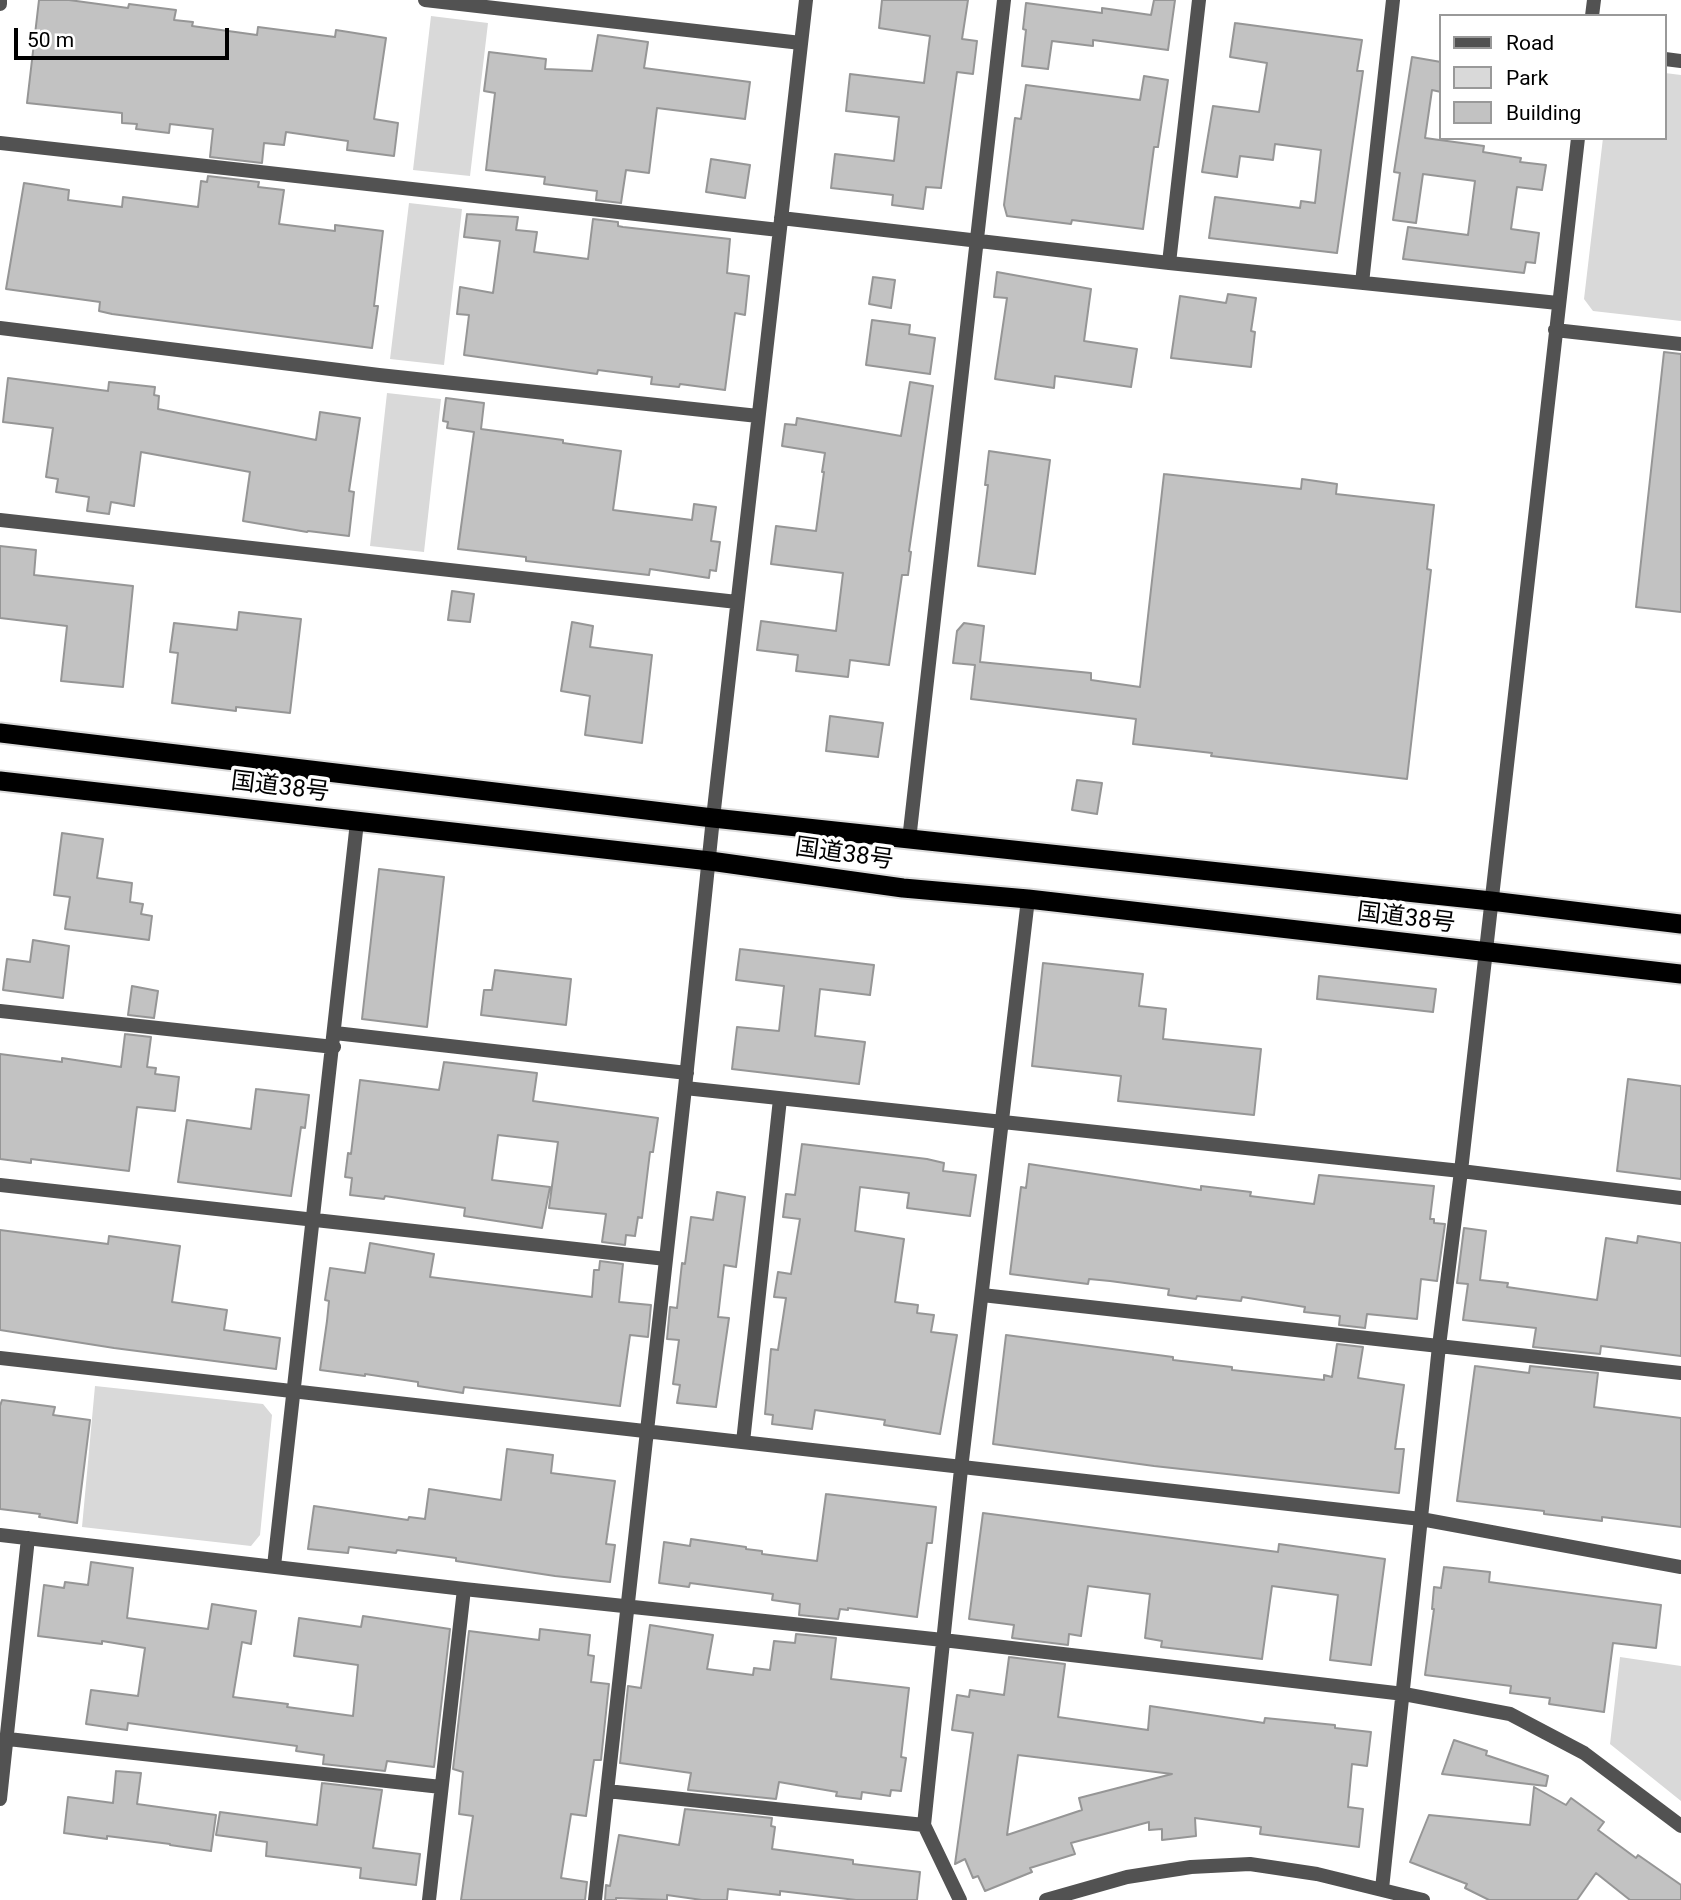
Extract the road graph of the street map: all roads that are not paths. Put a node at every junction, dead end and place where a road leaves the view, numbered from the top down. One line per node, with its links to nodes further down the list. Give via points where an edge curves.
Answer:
1 (425, 0): 6 (street)
2 (806, 0): 6 (street)
3 (1004, 0): 10 (street)
4 (1199, 0): 11 (street)
5 (1394, 0): 12 (street)
6 (801, 43): 9 (street)
7 (1577, 140): 13 (street)
8 (0, 143): 9 (street)
9 (780, 224): 10 (street); 17 (street)
10 (977, 240): 11 (street); 24 (street)
11 (1170, 263): 12 (street)
12 (1362, 282): 13 (street)
13 (1558, 303): 15 (street)
14 (0, 328): 17 (street)
15 (1555, 330): 16 (street); 27 (street)
16 (1681, 344)
17 (758, 416): 19 (street)
18 (0, 520): 19 (street)
19 (737, 602): 22 (street)
20 (0, 733): 22 (highway, 国道38号)
21 (0, 781): 23 (highway, 国道38号)
22 (713, 818): 24 (highway, 国道38号); 25 (street)
23 (357, 822): 25 (highway, 国道38号); 32 (street)
24 (909, 840): 27 (highway, 国道38号)
25 (710, 861): 26 (highway, 国道38号, via 903,888); 33 (street)
26 (1028, 899): 29 (highway, 国道38号); 35 (street)
27 (1491, 901): 28 (highway, 国道38号); 29 (street)
28 (1681, 924)
29 (1485, 953): 30 (highway, 国道38号); 36 (street)
30 (1681, 975)
31 (0, 1011): 32 (street)
32 (334, 1040): 33 (street); 39 (street)
33 (686, 1080): 34 (street); 40 (street)
34 (780, 1099): 35 (street); 47 (street)
35 (1003, 1124): 36 (street); 41 (street)
36 (1461, 1171): 38 (street); 42 (street)
37 (0, 1185): 39 (street)
38 (1681, 1198)
39 (313, 1220): 40 (street); 45 (street)
40 (666, 1259): 46 (street)
41 (982, 1295): 42 (street); 48 (street)
42 (1439, 1346): 44 (street); 49 (street)
43 (0, 1358): 45 (street)
44 (1681, 1373)
45 (295, 1392): 46 (street); 52 (street)
46 (648, 1430): 47 (street); 55 (street)
47 (743, 1442): 48 (street)
48 (961, 1469): 49 (street); 56 (street)
49 (1421, 1519): 53 (street); 57 (street)
50 (0, 1535): 51 (street)
51 (28, 1538): 52 (street); 58 (street)
52 (274, 1566): 54 (street)
53 (1681, 1567)
54 (464, 1589): 55 (street); 59 (street)
55 (627, 1606): 56 (street); 60 (street)
56 (943, 1640): 57 (street); 62 (street)
57 (1404, 1695): 63 (street, via 1510,1714 1584,1753); 64 (street)
58 (8, 1739): 59 (street); 61 (street)
59 (441, 1787): 65 (street)
60 (607, 1791): 62 (street); 66 (street)
61 (0, 1799)
62 (924, 1825): 67 (street)
63 (1681, 1826)
64 (1382, 1889): 68 (street, via 1250,1864 1127,1877); 69 (street)
65 (429, 1900)
66 (596, 1900)
67 (960, 1900)
68 (1046, 1900)
69 (1423, 1900)

